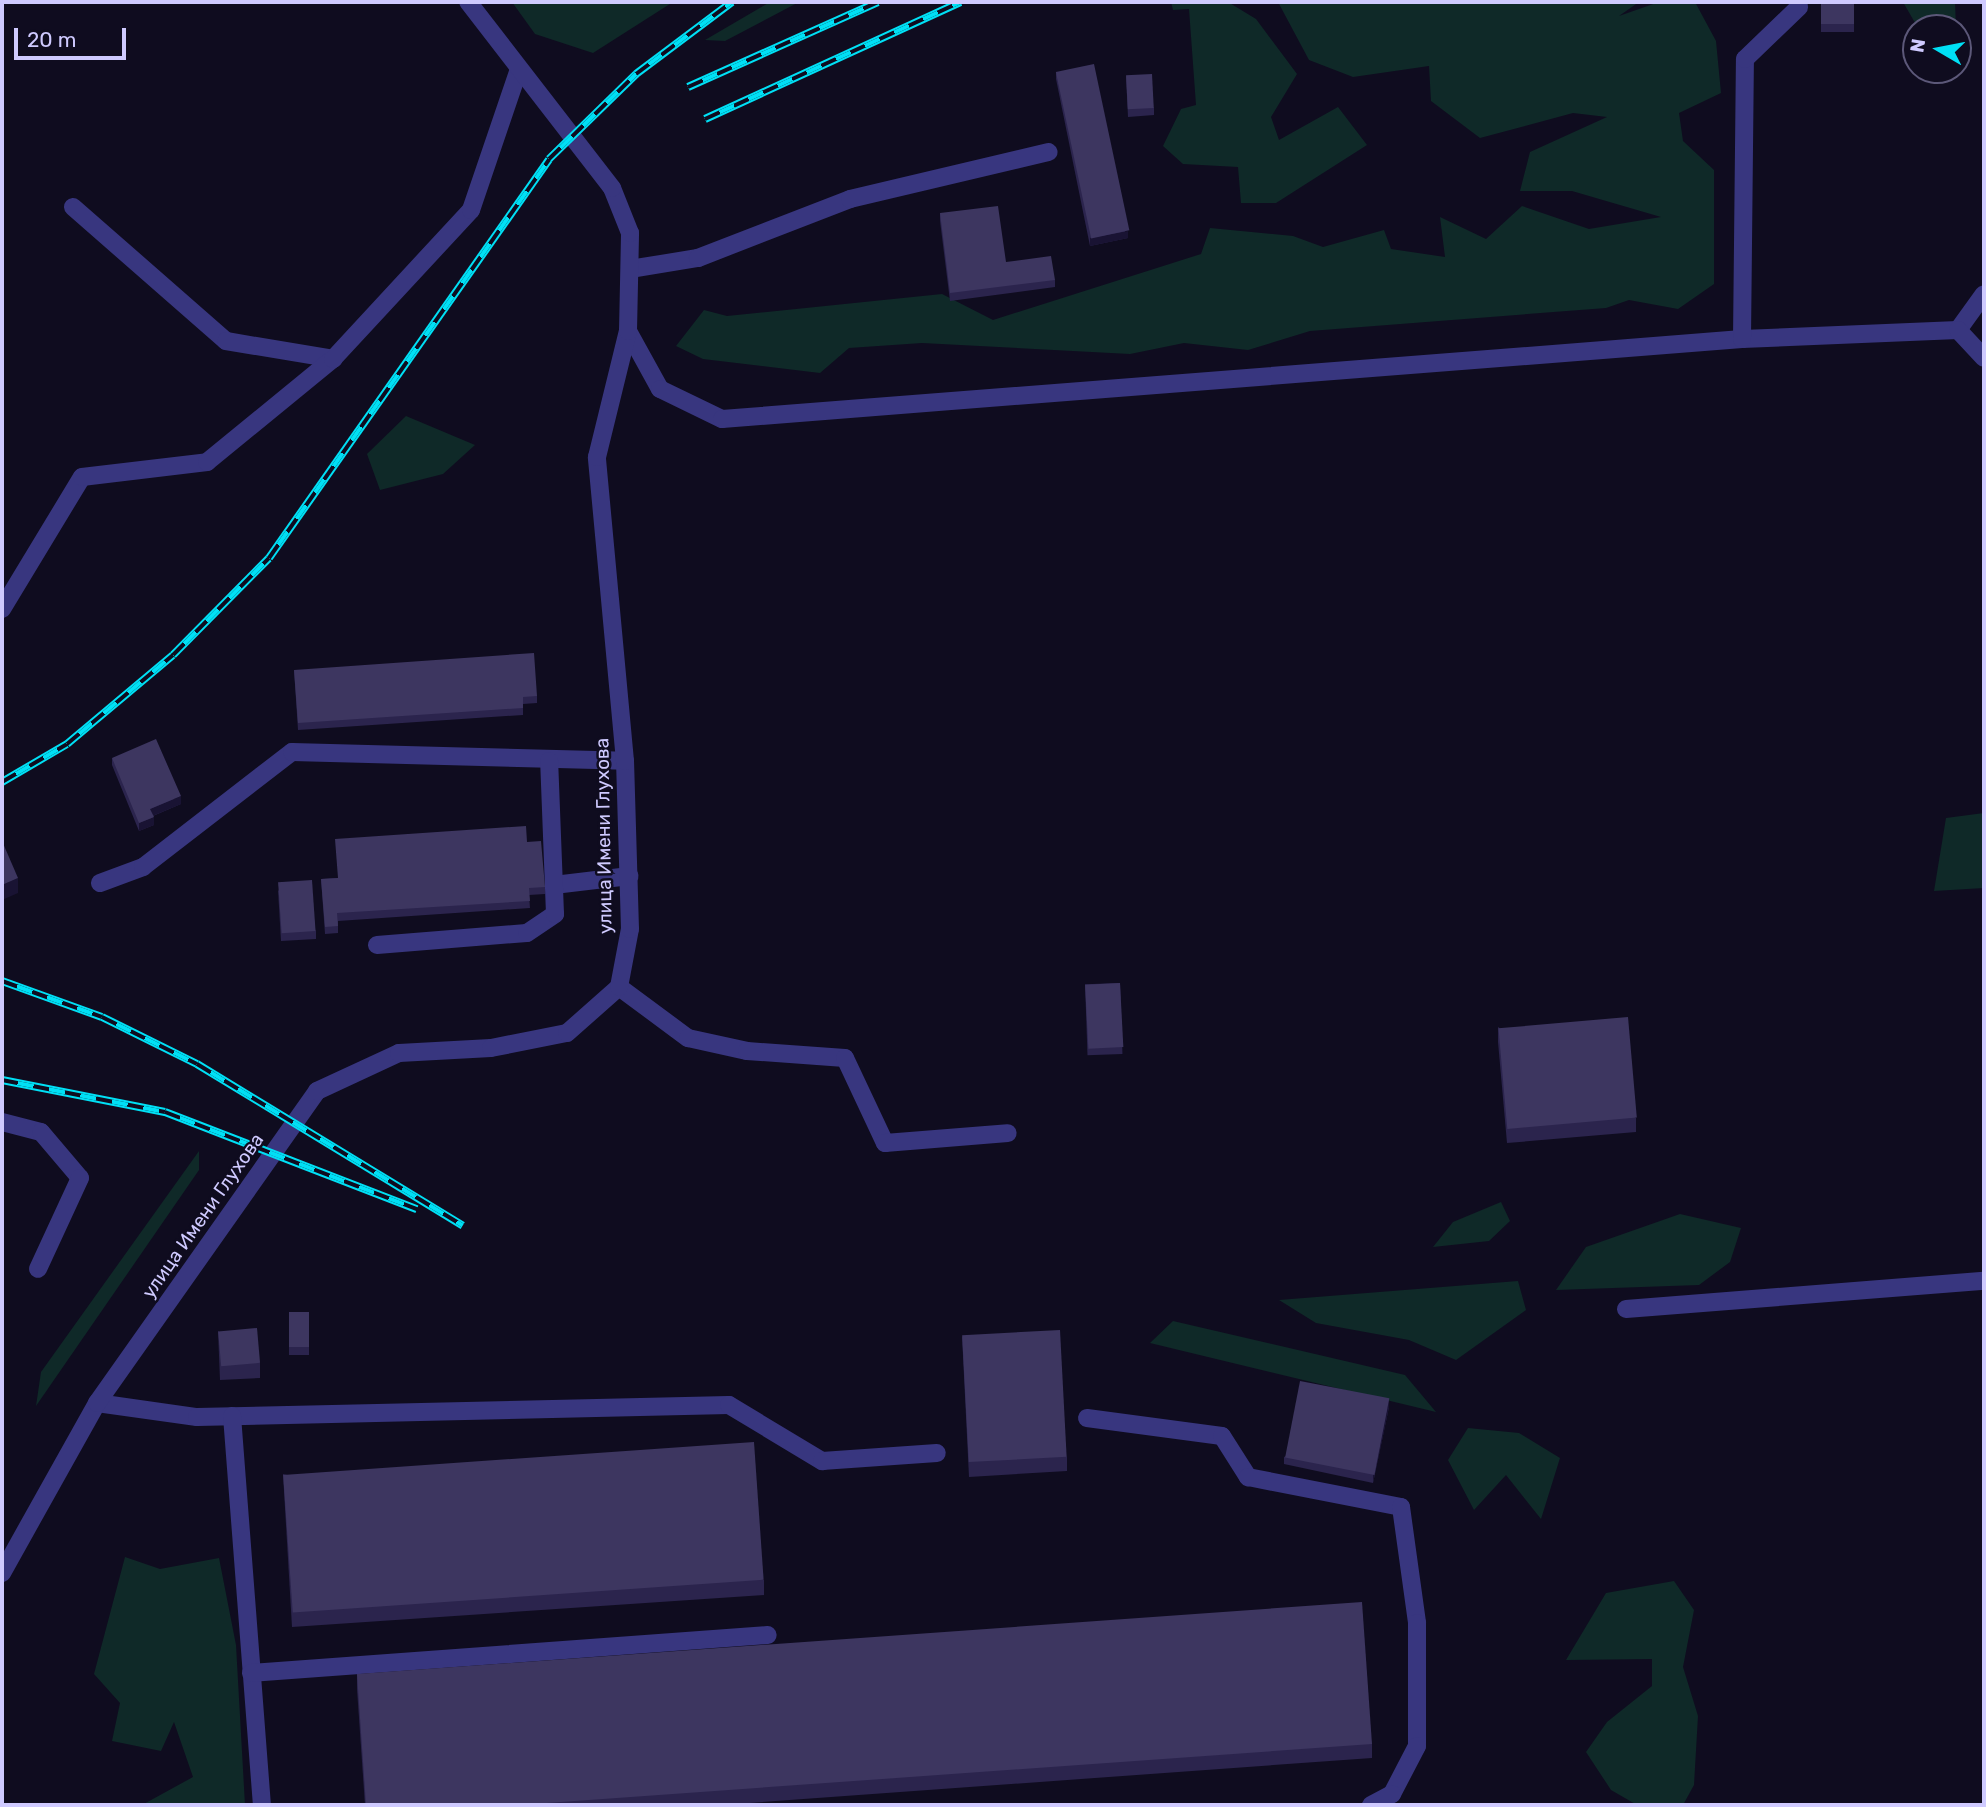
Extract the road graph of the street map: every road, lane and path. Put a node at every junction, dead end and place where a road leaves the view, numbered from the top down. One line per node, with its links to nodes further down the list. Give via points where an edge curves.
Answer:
1 (468, 2): 3 (street, улица Имени Глухова)
2 (1799, 7): 10 (street, via 1745,59)
3 (519, 69): 6 (street, улица Имени Глухова, via 612,188 630,233); 12 (street, via 471,210)
4 (1049, 152): 6 (street, via 850,200 698,258)
5 (73, 206): 12 (street, via 226,341)
6 (630, 269): 9 (street, улица Имени Глухова)
7 (1984, 294): 8 (street)
8 (1958, 330): 10 (street); 11 (street)
9 (628, 331): 10 (street, via 660,389 722,419); 15 (street, улица Имени Глухова, via 597,457)
10 (1742, 339)
11 (1984, 358)
12 (333, 359): 13 (street, via 207,461 82,477)
13 (2, 609)
14 (549, 761): 15 (street); 17 (street, via 292,752 143,867); 18 (street)
15 (625, 761): 16 (street, улица Имени Глухова)
16 (629, 876): 18 (street); 20 (street, улица Имени Глухова, via 630,929)
17 (100, 883)
18 (554, 884): 19 (street, via 555,914 527,933)
19 (377, 945)
20 (619, 987): 22 (street, via 688,1038 747,1051 845,1058 885,1143); 26 (street, улица Имени Глухова, via 567,1033 491,1048 399,1053 317,1091)
21 (2, 1122): 23 (street, via 41,1132 80,1178)
22 (1008, 1133)
23 (38, 1269)
24 (1984, 1281): 25 (street)
25 (1626, 1309)
26 (97, 1403): 27 (street); 30 (street, улица Имени Глухова)
27 (232, 1416): 29 (street, via 729,1405 822,1461); 32 (street)
28 (1087, 1418): 34 (street, via 1222,1436 1248,1477 1401,1507 1417,1623 1417,1746 1392,1794)
29 (937, 1453)
30 (3, 1564)
31 (768, 1634): 32 (street)
32 (251, 1673): 33 (street)
33 (261, 1805)
34 (1371, 1805)

